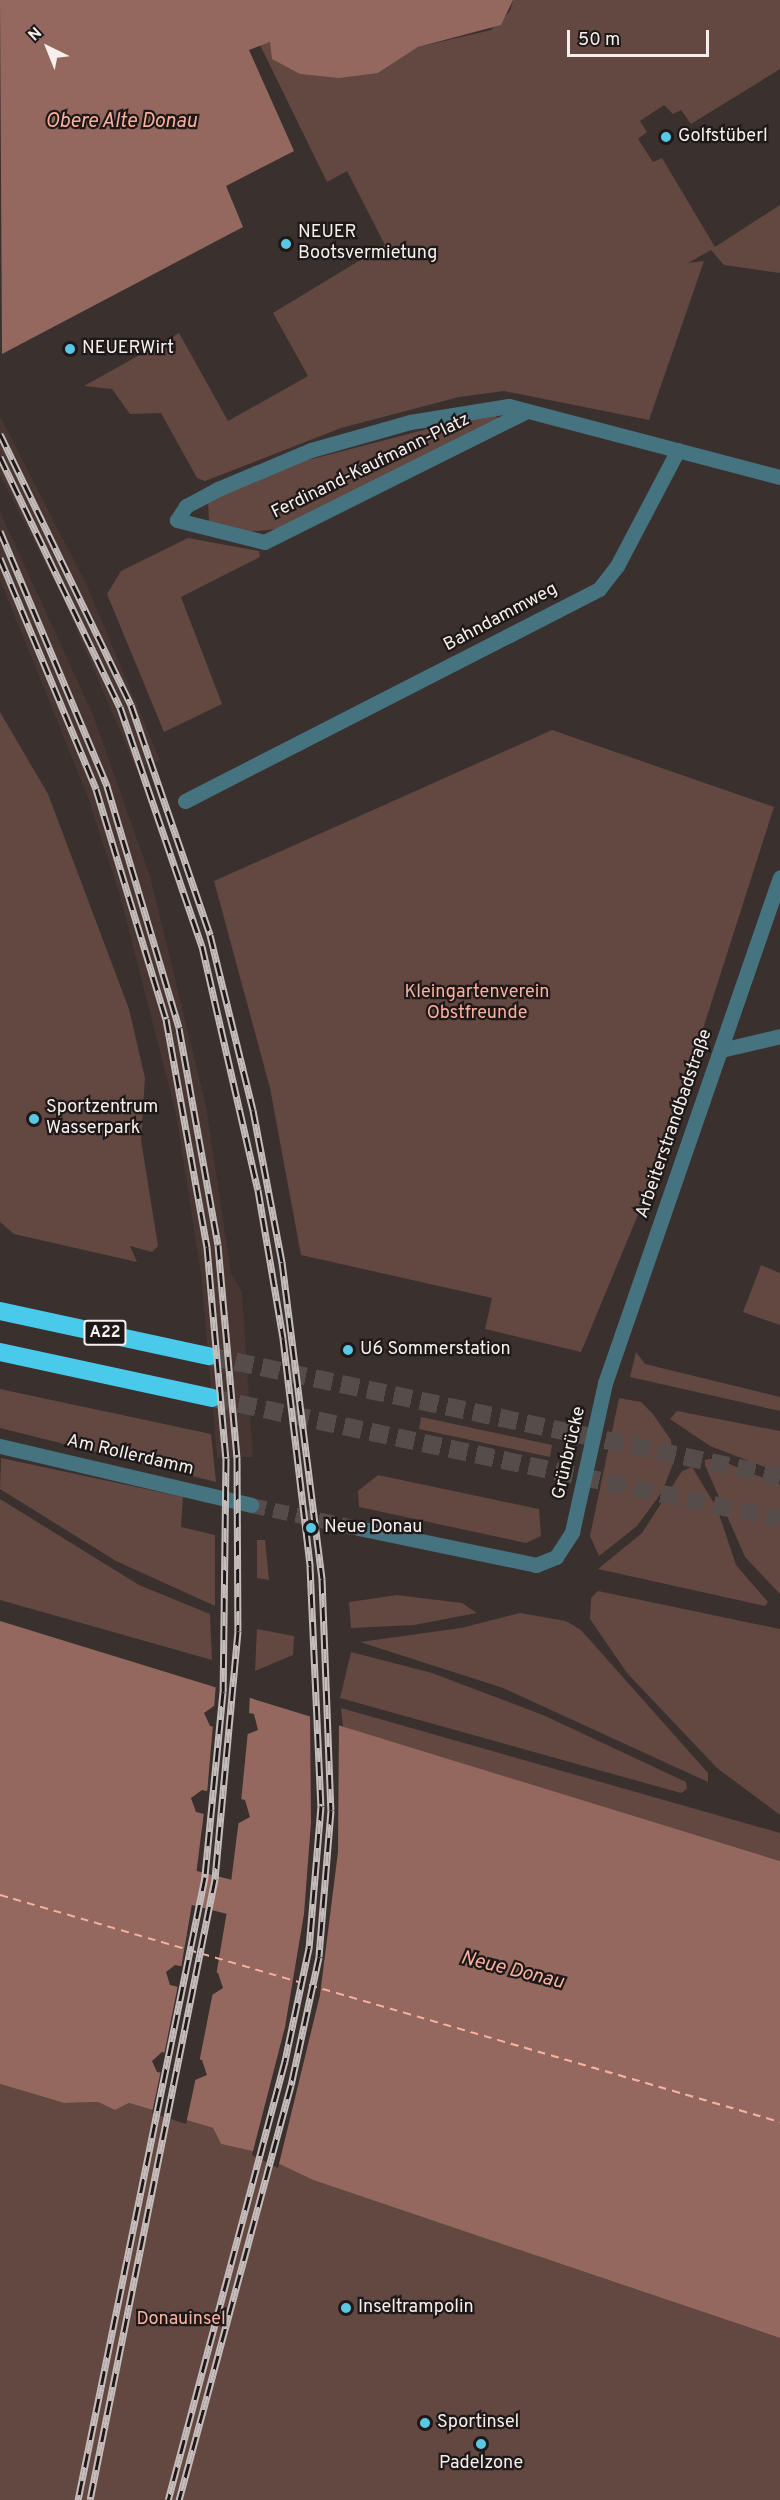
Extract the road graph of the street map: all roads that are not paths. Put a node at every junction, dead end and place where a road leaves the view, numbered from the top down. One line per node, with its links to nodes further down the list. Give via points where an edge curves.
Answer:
1 (523, 413): 1 (street, Ferdinand-Kaufmann-Platz, via 509,406 471,410 335,442 218,489 186,506 177,520 264,542); 2 (street, Ferdinand-Kaufmann-Platz)
2 (678, 450): 3 (street); 4 (street, Bahndammweg, via 617,566 599,589)
3 (780, 477)
4 (185, 801)
5 (780, 877): 7 (street, Arbeiterstrandbadstraße)
6 (780, 1036): 7 (street)
7 (721, 1050): 11 (street, Arbeiterstrandbadstraße)
8 (0, 1311): 10 (highway, A22)
9 (0, 1352): 12 (highway, A22)
10 (209, 1356)
11 (605, 1383): 15 (street, Grünbrücke, via 572,1532 556,1557 536,1565)
12 (213, 1398)
13 (0, 1446): 14 (street, Am Rollerdamm)
14 (251, 1505)
15 (358, 1528)

